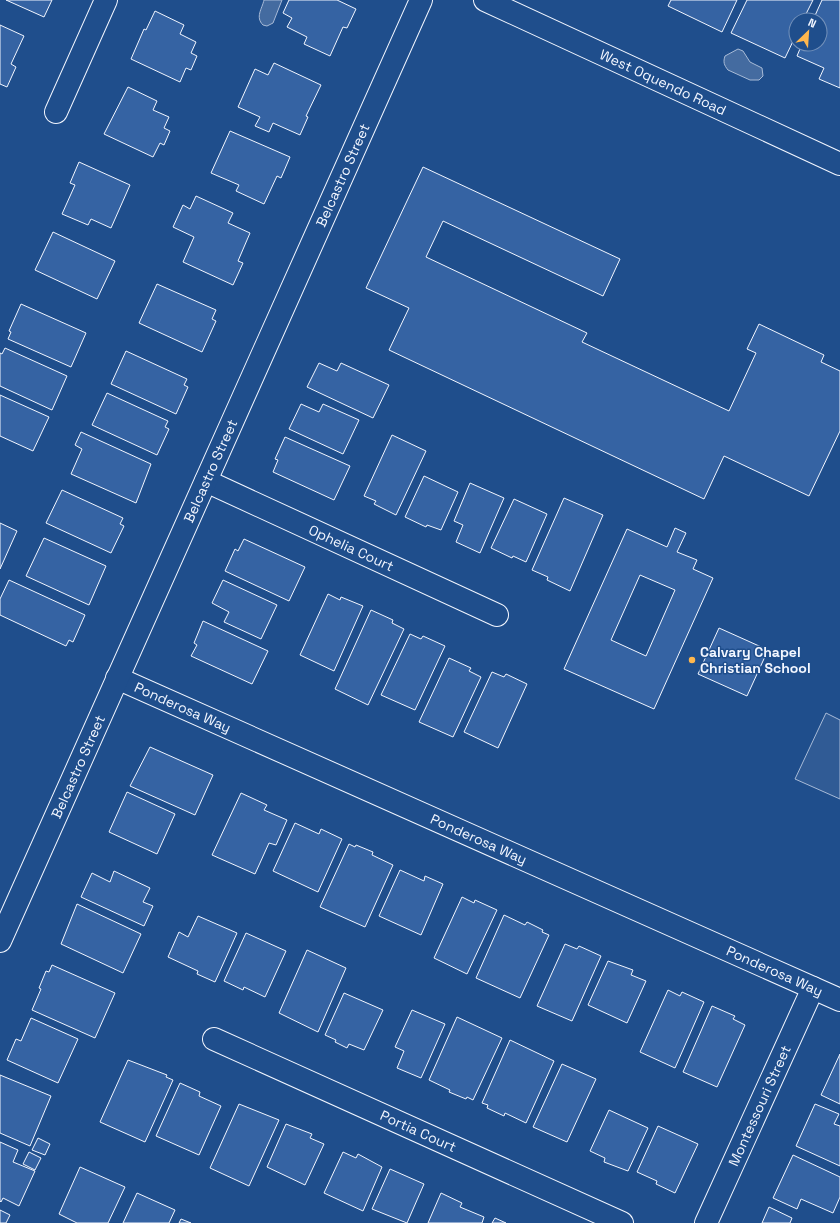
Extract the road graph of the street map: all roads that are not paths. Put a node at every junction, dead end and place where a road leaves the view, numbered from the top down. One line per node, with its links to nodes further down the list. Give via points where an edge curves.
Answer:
1 (106, 0): 4 (street)
2 (421, 0): 6 (street, Belcastro Street)
3 (486, 0): 5 (street, West Oquendo Road)
4 (56, 112)
5 (840, 164)
6 (206, 481): 7 (street, Ophelia Court); 8 (street, Belcastro Street)
7 (497, 615)
8 (117, 678): 9 (street, Belcastro Street); 10 (street, Ponderosa Way)
9 (0, 941)
10 (813, 988): 11 (street, Ponderosa Way); 14 (street, Montessouri Street)
11 (840, 1000)
12 (214, 1039): 13 (street, Portia Court)
13 (622, 1223)
14 (706, 1223)

